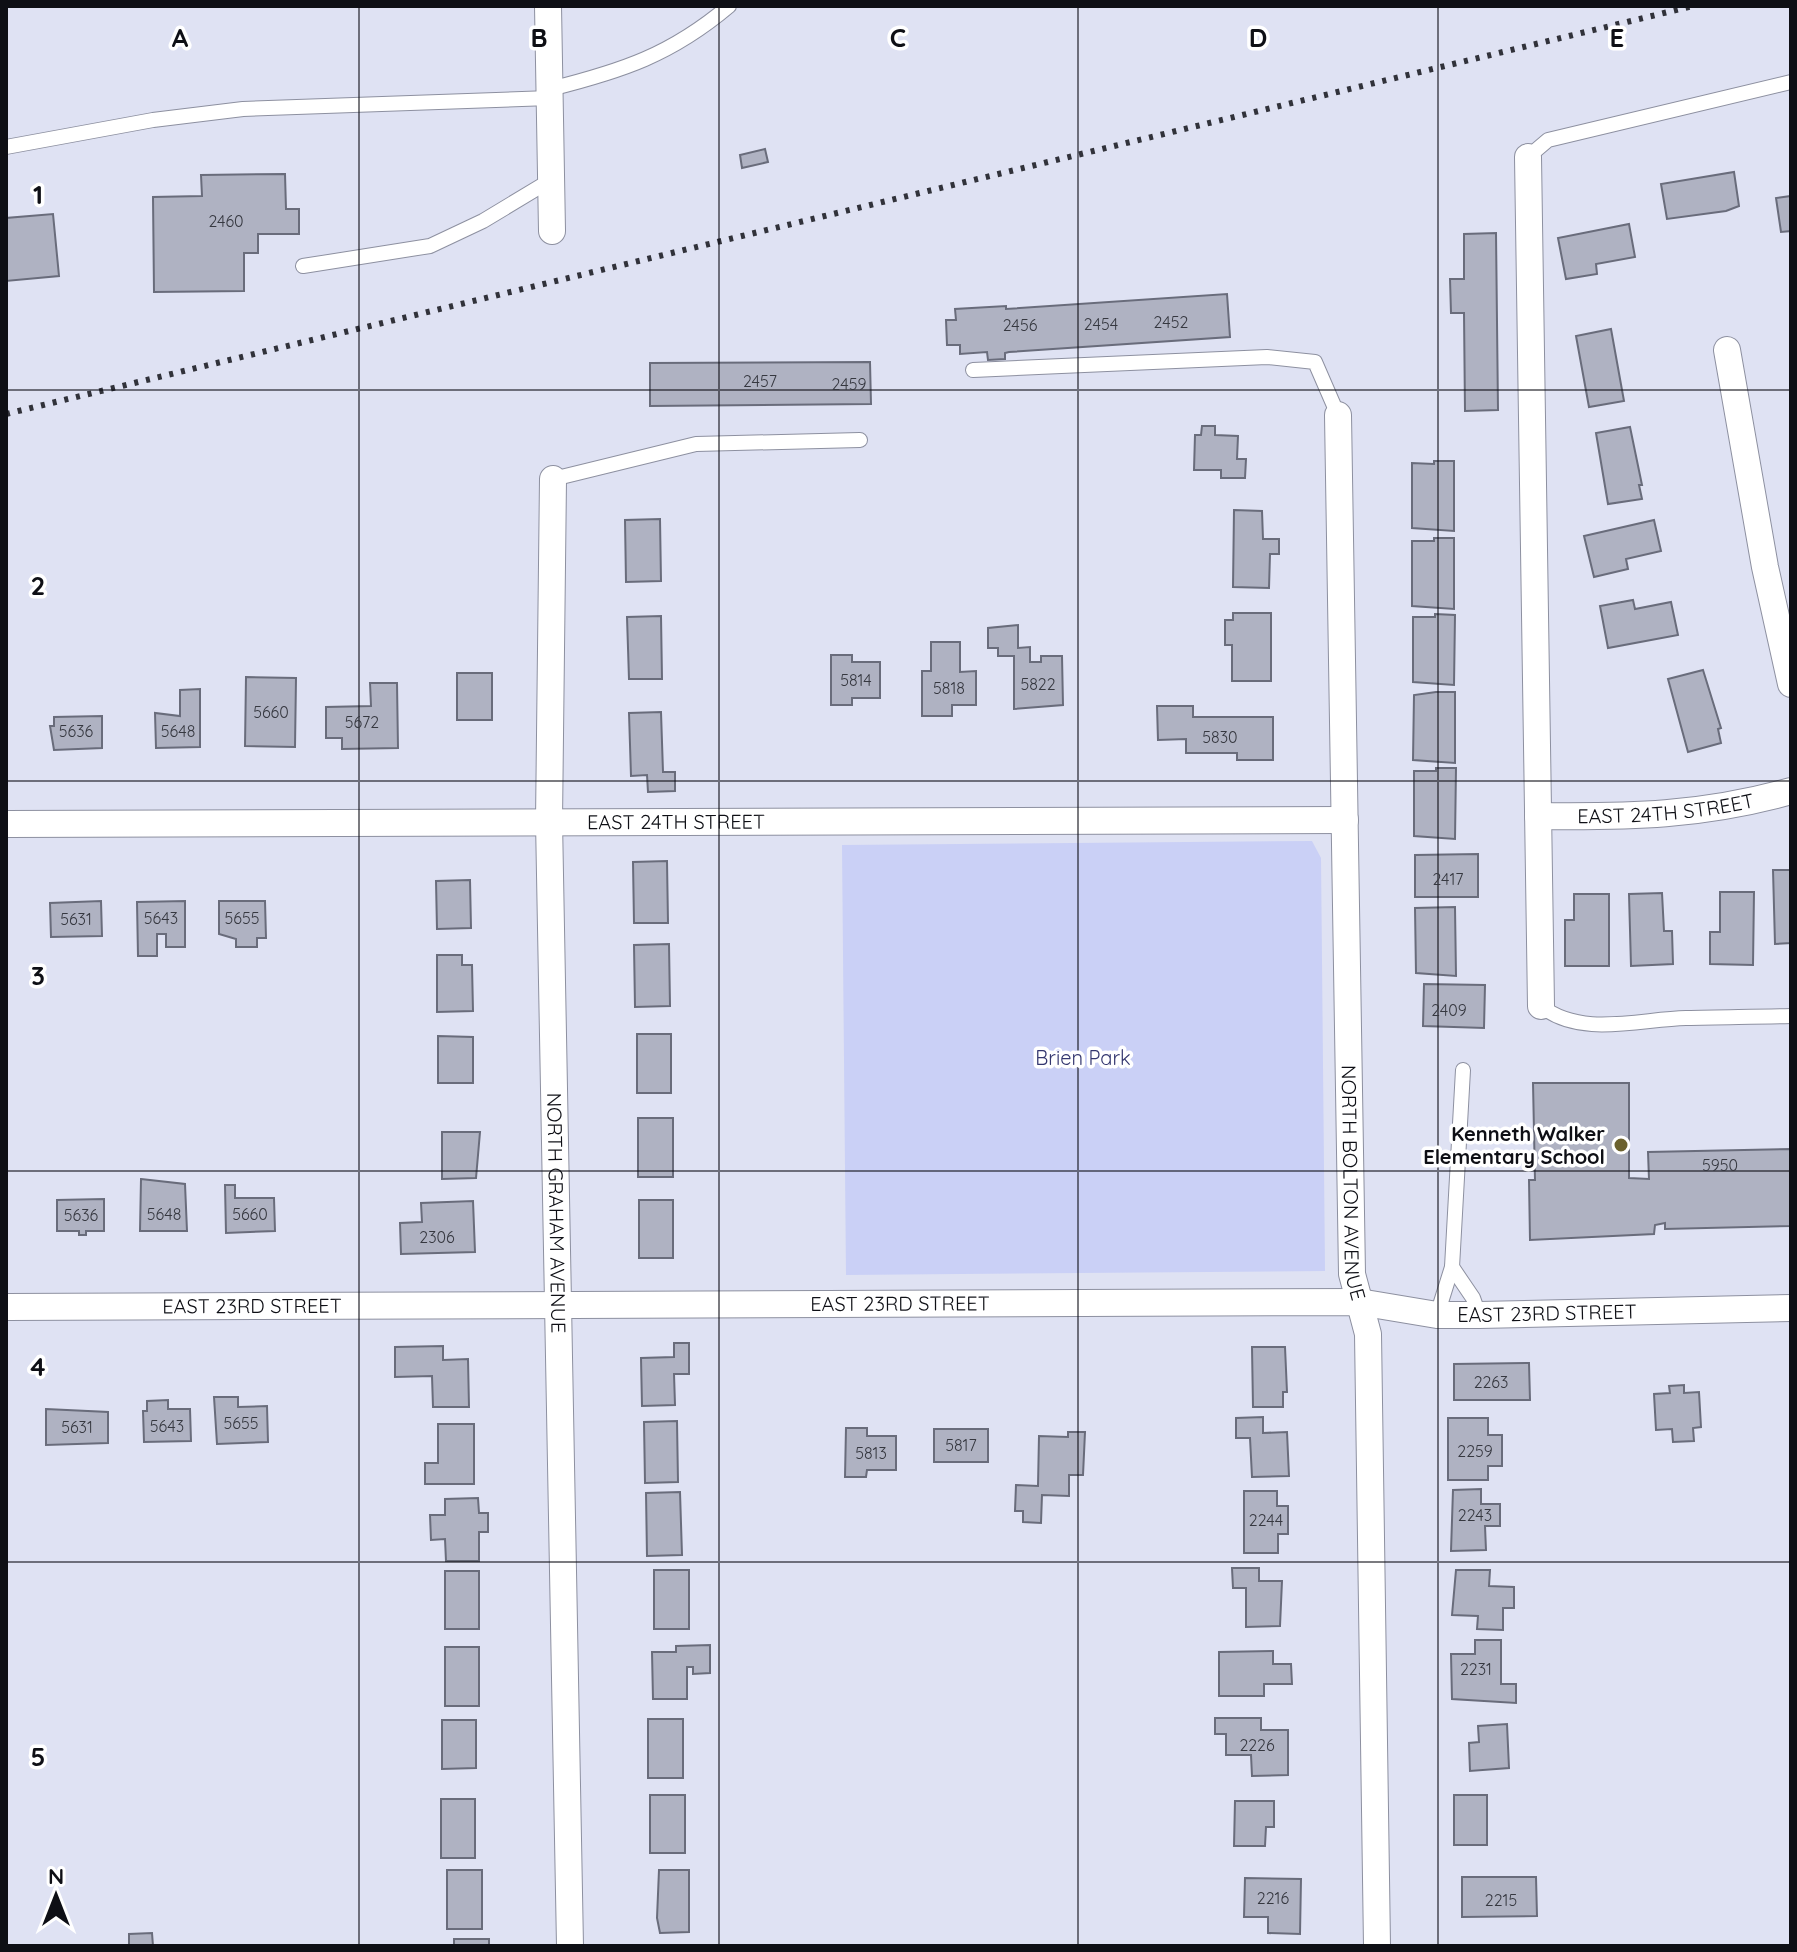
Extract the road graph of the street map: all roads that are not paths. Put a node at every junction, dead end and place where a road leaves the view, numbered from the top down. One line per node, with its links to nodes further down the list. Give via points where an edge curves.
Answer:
1 (548, 6): 4 (street)
2 (729, 6): 4 (lane, via 698,32 624,70)
3 (1791, 82): 6 (lane, via 1548,140)
4 (550, 94): 5 (lane, via 243,109); 7 (street)
5 (6, 147)
6 (1528, 157): 17 (street)
7 (551, 180): 8 (street); 9 (lane, via 430,246)
8 (552, 231)
9 (303, 266)
10 (1727, 350): 15 (street)
11 (973, 370): 12 (lane, via 1267,357 1315,362)
12 (1338, 415): 18 (street, NORTH BOLTON AVENUE)
13 (860, 440): 14 (lane, via 696,444)
14 (553, 479): 19 (street, NORTH GRAHAM AVENUE)
15 (1791, 684)
16 (1791, 791): 17 (street, EAST 24TH STREET, via 1690,814)
17 (1538, 816): 21 (street)
18 (1345, 820): 19 (street, EAST 24TH STREET); 25 (street, NORTH BOLTON AVENUE, via 1352,1274)
19 (549, 821): 20 (street, EAST 24TH STREET); 26 (street, NORTH GRAHAM AVENUE)
20 (6, 824)
21 (1541, 1006): 22 (lane, via 1579,1022 1603,1024)
22 (1791, 1016)
23 (1463, 1070): 24 (lane)
24 (1452, 1267): 29 (lane); 30 (lane)
25 (1359, 1302): 26 (street, EAST 23RD STREET); 29 (street, EAST 23RD STREET); 32 (street, NORTH BOLTON AVENUE, via 1368,1334)
26 (558, 1306): 27 (street, EAST 23RD STREET); 31 (street, NORTH GRAHAM AVENUE)
27 (6, 1307)
28 (1791, 1308): 30 (street, EAST 23RD STREET)
29 (1437, 1315): 30 (street, EAST 23RD STREET)
30 (1479, 1315)
31 (570, 1946)
32 (1377, 1946)

